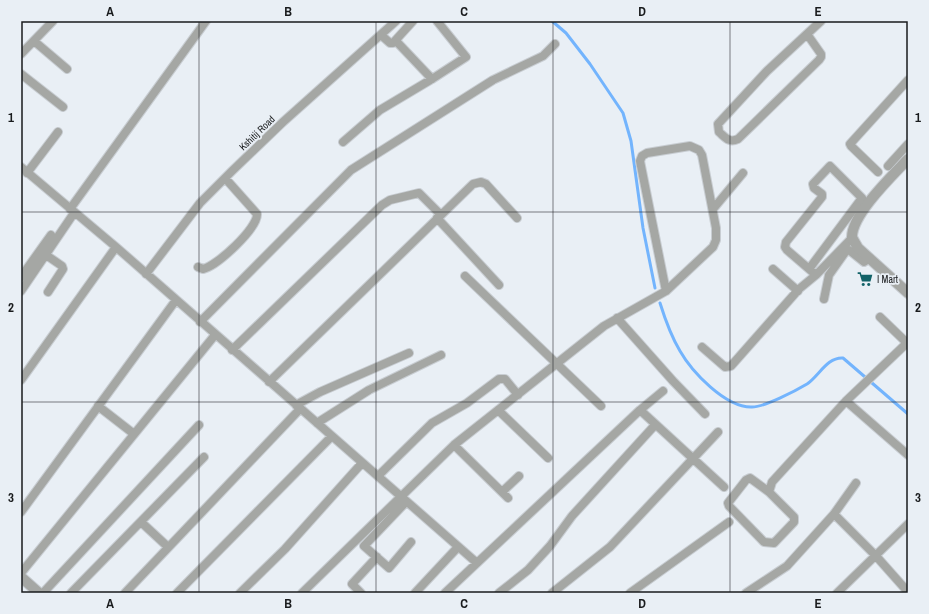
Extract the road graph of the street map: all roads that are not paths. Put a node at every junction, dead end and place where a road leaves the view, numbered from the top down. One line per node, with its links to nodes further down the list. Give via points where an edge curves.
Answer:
1 (53, 21): 9 (street)
2 (206, 21): 28 (street)
3 (396, 21): 8 (street, Kshitij Road)
4 (413, 21): 10 (street)
5 (437, 21): 15 (street, via 466,57)
6 (821, 21): 7 (street)
7 (807, 34): 7 (street, via 766,71 718,124 719,132 728,140 732,142 738,139 821,57)
8 (381, 35): 10 (street, via 390,43); 26 (street, Kshitij Road, via 283,122)
9 (34, 41): 12 (street); 13 (street)
10 (396, 42): 15 (street)
11 (555, 44): 53 (street, via 543,56 493,80 351,170)
12 (21, 54)
13 (67, 69)
14 (21, 74): 17 (street)
15 (432, 79): 19 (street, via 380,110)
16 (908, 80): 24 (street, via 850,144)
17 (63, 107)
18 (58, 132): 23 (street)
19 (343, 142)
20 (908, 144): 22 (street)
21 (908, 159): 32 (street, via 872,198 854,227)
22 (888, 166)
23 (24, 170): 28 (street)
24 (878, 172)
25 (743, 173): 27 (street)
26 (225, 178): 36 (street, via 257,214 257,218 254,225 231,250 209,268); 39 (street, Kshitij Road, via 200,203)
27 (713, 209): 45 (street, via 716,228 713,248); 45 (street, via 699,150 690,146 646,153 642,156 640,161)
28 (72, 211): 33 (street); 34 (street)
29 (439, 216): 30 (street, via 473,184 481,182 486,184); 43 (street); 57 (street, via 419,193 390,200 382,205); 62 (street)
30 (517, 218)
31 (50, 235): 42 (street)
32 (852, 238): 35 (street, via 858,248); 40 (street)
33 (116, 247): 39 (street); 61 (street)
34 (46, 254): 44 (street); 47 (street, via 63,269)
35 (870, 258): 48 (street); 49 (street, via 864,262 850,250 846,251 829,275)
36 (198, 267)
37 (773, 269): 46 (street)
38 (809, 269): 38 (street, via 785,247 786,242 822,197 813,184 830,166 862,198); 40 (street)
39 (146, 274): 50 (street)
40 (816, 275): 46 (street)
41 (465, 276): 60 (street)
42 (21, 277)
43 (499, 285)
44 (21, 291)
45 (666, 291): 52 (street)
46 (798, 291): 56 (street, via 731,366 725,367)
47 (48, 292)
48 (908, 293)
49 (824, 299)
50 (176, 300): 53 (street); 66 (street)
51 (880, 317): 55 (street)
52 (617, 318): 60 (street); 71 (street)
53 (200, 322): 54 (street)
54 (215, 335): 57 (street); 76 (street)
55 (908, 342): 65 (street)
56 (702, 347)
57 (232, 350): 62 (street)
58 (409, 353): 68 (street, via 320,392)
59 (441, 355): 72 (street, via 369,390)
60 (558, 364): 64 (street); 67 (street)
61 (21, 380)
62 (269, 382): 68 (street)
63 (663, 391): 70 (street)
64 (518, 395): 69 (street); 84 (street, via 505,379 499,379 467,403 432,423)
65 (846, 401): 79 (street); 88 (street, via 772,482)
66 (98, 406): 76 (street); 90 (street)
67 (601, 406)
68 (298, 407): 72 (street); 97 (street)
69 (498, 410): 78 (street); 81 (street)
70 (640, 410): 74 (street); 100 (street)
71 (705, 414)
72 (317, 422): 77 (street)
73 (199, 425): 105 (street)
74 (655, 425): 82 (street); 114 (street, via 572,516 532,566)
75 (718, 432): 82 (street)
76 (134, 434): 101 (street)
77 (332, 436): 83 (street); 108 (street)
78 (454, 445): 85 (street, via 505,495); 89 (street)
79 (908, 455)
80 (204, 457): 92 (street)
81 (548, 458)
82 (694, 460): 87 (street); 115 (street, via 610,547)
83 (362, 463): 84 (street); 109 (street, via 285,549)
84 (378, 476): 89 (street)
85 (519, 476)
86 (856, 483): 91 (street)
87 (724, 488)
88 (769, 492): 88 (street, via 750,478 728,503 764,542 774,543 794,522 794,517)
89 (404, 499): 96 (street); 99 (street, via 364,546); 110 (street)
90 (21, 512)
91 (834, 514): 98 (street); 117 (street, via 787,566)
92 (140, 522): 97 (street); 106 (street)
93 (729, 522): 116 (street)
94 (908, 524): 98 (street)
95 (411, 542): 99 (street, via 389,568)
96 (458, 546): 100 (street); 112 (street)
97 (168, 547): 107 (street)
98 (876, 556): 103 (street); 118 (street)
99 (377, 558): 111 (street, via 352,584)
100 (477, 563): 113 (street)
101 (21, 572)
102 (21, 577): 104 (street)
103 (908, 592)
104 (39, 593)
105 (43, 593)
106 (71, 593)
107 (125, 593)
108 (177, 593)
109 (240, 593)
110 (302, 593)
111 (361, 593)
112 (415, 593)
113 (445, 593)
114 (499, 593)
115 (552, 593)
116 (630, 593)
117 (746, 593)
118 (838, 593)

